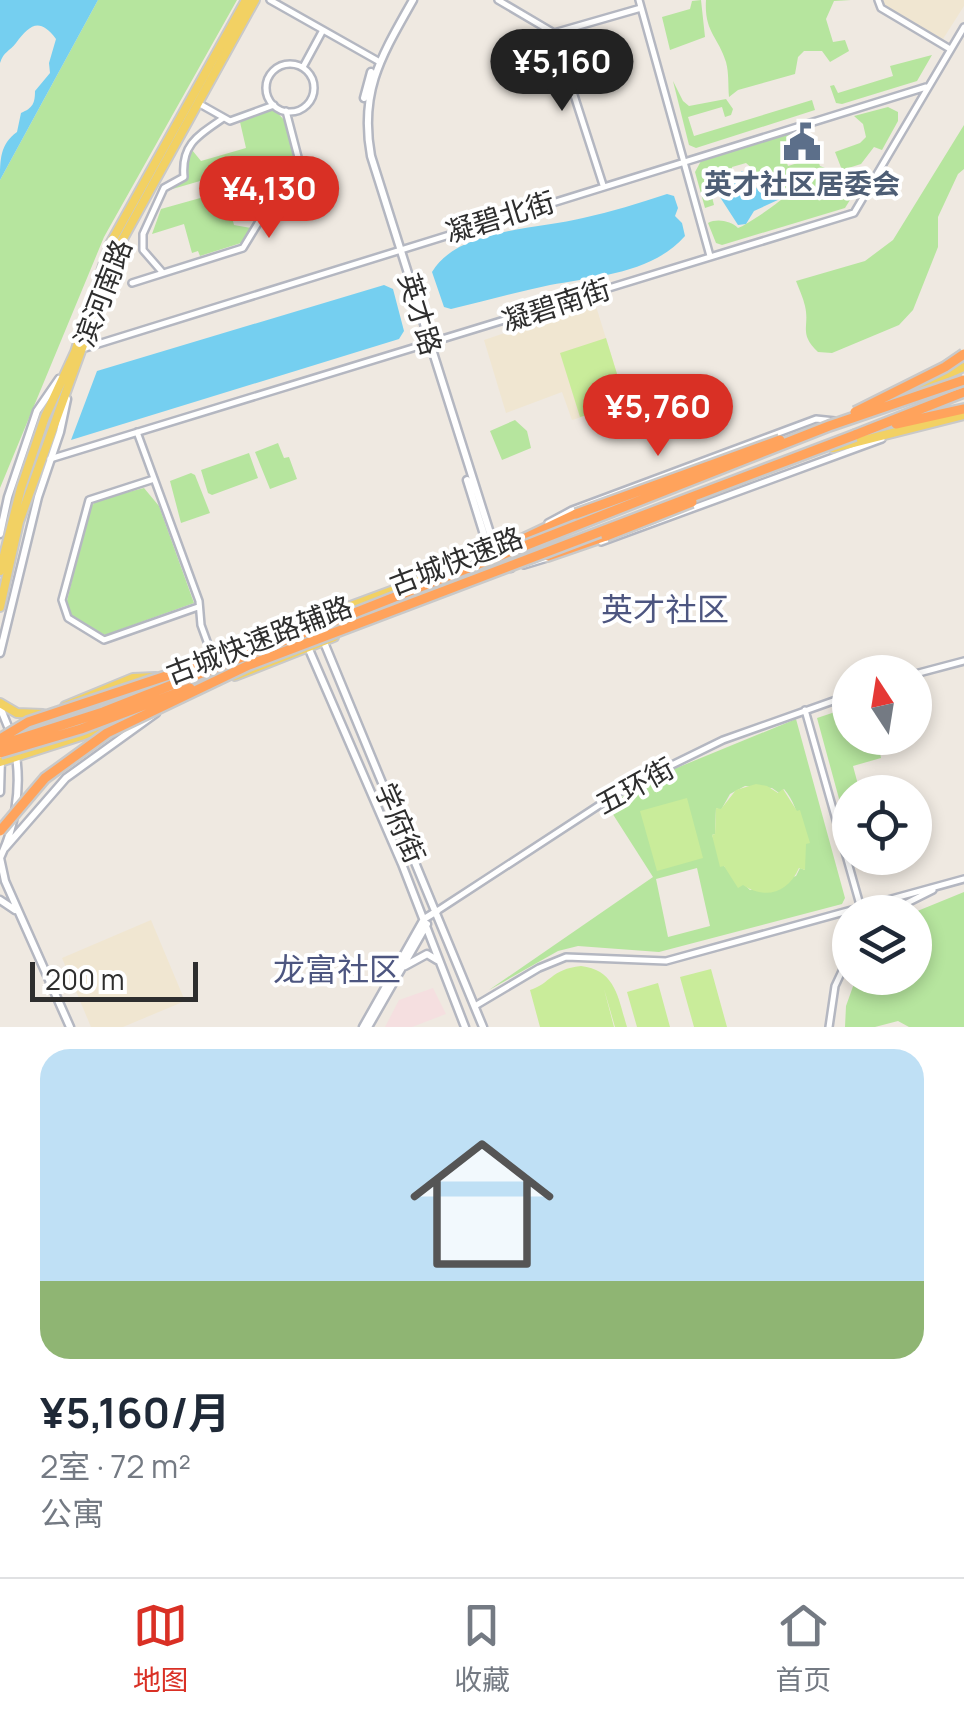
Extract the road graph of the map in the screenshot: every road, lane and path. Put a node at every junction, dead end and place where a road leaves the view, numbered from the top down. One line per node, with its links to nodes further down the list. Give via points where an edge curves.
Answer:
1 (246, 0): 27 (main road, 滨河南路, via 110,244)
2 (255, 0): 16 (main road, 滨河南路)
3 (270, 0): 10 (street)
4 (410, 0): 13 (main road, 英才路)
5 (498, 0): 11 (street)
6 (639, 0): 8 (street)
7 (878, 0): 12 (street)
8 (641, 8): 11 (street); 20 (street)
9 (964, 26): 12 (street, 凝碧南街)
10 (324, 30): 13 (street); 14 (street)
11 (554, 33): 21 (street)
12 (950, 49): 15 (street, 凝碧南街)
13 (377, 60): 22 (main road, 英才路, via 366,128)
14 (303, 67): 17 (street, via 286,64 271,73 266,90); 18 (street, via 314,81 312,98)
15 (927, 87): 20 (street, 凝碧北街); 23 (street, 凝碧南街, via 854,213)
16 (198, 103): 19 (street); 27 (main road, 滨河南路, via 118,246)
17 (274, 105): 18 (street); 19 (street, via 239,120)
18 (286, 111): 24 (street, via 298,157 243,248)
19 (222, 118): 24 (street, via 196,136 182,160 184,177 164,188 143,234 143,250)
20 (684, 160): 21 (street, 凝碧北街); 23 (street)
21 (603, 185): 22 (street, 凝碧北街)
22 (398, 248): 26 (main road, 英才路); 27 (street, 凝碧北街)
23 (710, 256): 26 (street, 凝碧南街)
24 (163, 273): 25 (street)
25 (132, 283)
26 (428, 345): 34 (street, 凝碧南街); 39 (main road, 英才路)
27 (78, 350): 30 (main road, 滨河南路)
28 (964, 354): 33 (highway, bridge)
29 (964, 368): 33 (main road, 古城快速路辅路)
30 (71, 369): 36 (main road); 38 (main road, via 37,411); 41 (main road, 滨河南路, via 45,417); 42 (main road, 滨河南路, via 19,522)
31 (963, 383): 33 (highway, 古城快速路, bridge); 35 (highway, 古城快速路)
32 (964, 412): 35 (highway); 40 (main road, 古城快速路辅路, via 855,440)
33 (832, 423): 39 (main road, 古城快速路辅路); 39 (highway, bridge, via 576,514); 61 (highway, 古城快速路, bridge)
34 (137, 432): 36 (street, 凝碧南街); 37 (street)
35 (855, 434): 40 (highway, bridge, via 788,466); 53 (highway, 古城快速路, bridge)
36 (50, 459): 47 (main road)
37 (154, 479): 43 (street); 43 (street, via 89,500 62,600 68,618 104,640)
38 (0, 534)
39 (493, 553): 40 (main road, 英才路); 45 (main road, 古城快速路辅路)
40 (508, 570): 48 (main road, 古城快速路辅路)
41 (0, 571)
42 (0, 607)
43 (198, 608): 51 (street, via 209,647)
44 (0, 618): 47 (main road)
45 (314, 619): 46 (main road, 古城快速路辅路); 48 (main road, 学府街)
46 (298, 625): 49 (main road, 学府街); 51 (main road, 古城快速路辅路)
47 (7, 627): 50 (main road)
48 (323, 642): 49 (main road, 古城快速路辅路); 72 (main road, 学府街)
49 (309, 647): 56 (main road, 古城快速路辅路); 75 (main road, 学府街)
50 (0, 654)
51 (200, 662): 55 (main road, 古城快速路辅路)
52 (964, 662): 54 (street)
53 (249, 665): 61 (highway, bridge, via 81,729); 64 (highway, 古城快速路, bridge, via 95,742 46,778)
54 (932, 670)
55 (161, 677): 58 (main road, via 133,678 45,714 27,716); 60 (main road, 古城快速路辅路)
56 (175, 699): 62 (main road, 古城快速路辅路); 65 (main road, via 66,778)
57 (832, 701): 59 (street, 五环街)
58 (0, 705): 60 (main road)
59 (805, 710): 68 (street); 72 (street, 五环街, via 627,786)
60 (11, 734): 61 (main road, 古城快速路辅路); 62 (main road)
61 (0, 750): 62 (main road, 古城快速路辅路); 63 (main road)
62 (17, 758): 65 (main road, via 19,782)
63 (0, 792)
64 (0, 831)
65 (5, 848): 66 (main road)
66 (0, 858): 73 (main road)
67 (964, 879): 69 (street); 70 (street)
68 (856, 895)
69 (910, 895)
70 (923, 895)
71 (0, 900): 73 (main road)
72 (437, 911): 75 (main road); 79 (main road, 学府街)
73 (20, 914): 80 (main road)
74 (832, 917): 79 (street, via 666,961 566,957)
75 (425, 923): 76 (main road); 77 (main road, 学府街); 81 (main road)
76 (402, 968): 77 (main road, via 427,954); 81 (main road)
77 (442, 970): 82 (main road, 学府街)
78 (834, 995): 84 (street)
79 (475, 1006): 83 (main road, 学府街)
80 (69, 1027)
81 (366, 1027)
82 (465, 1027)
83 (483, 1027)
84 (829, 1027)

